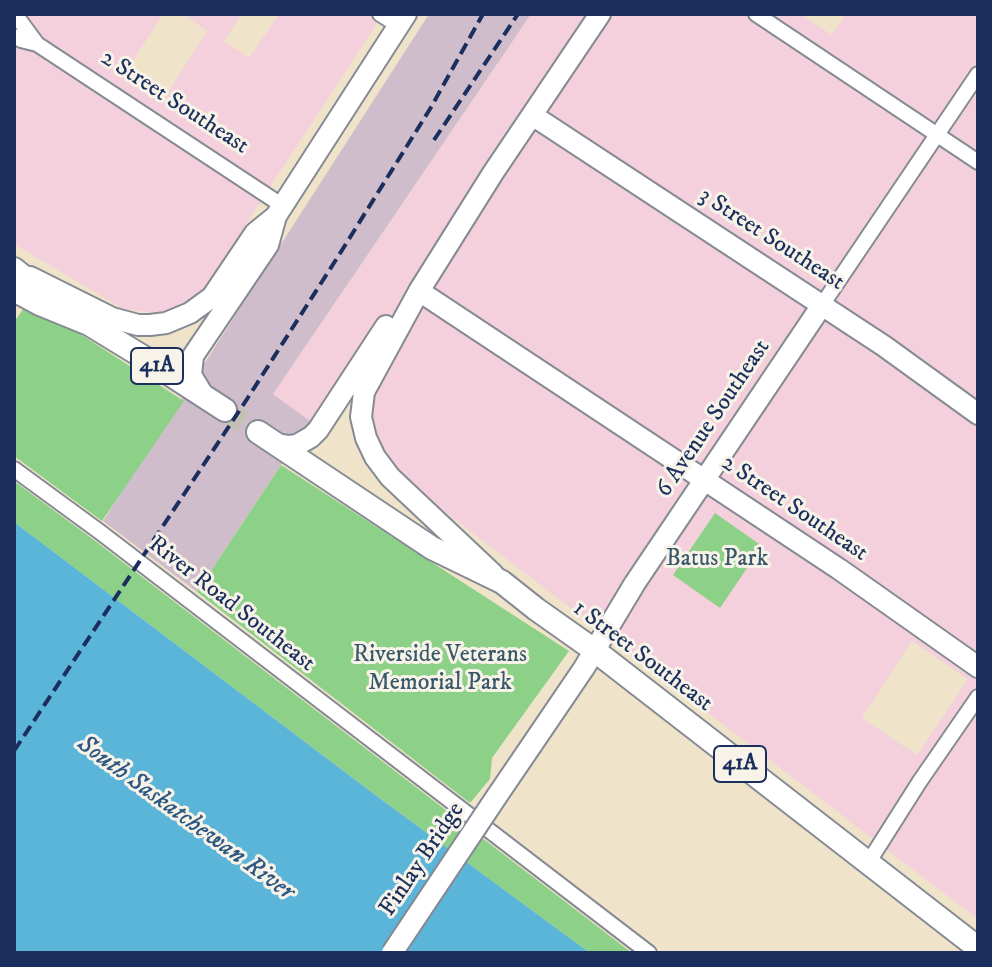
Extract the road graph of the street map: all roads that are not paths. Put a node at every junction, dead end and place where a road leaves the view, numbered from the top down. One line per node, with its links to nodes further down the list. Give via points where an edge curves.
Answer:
1 (15, 14): 7 (street, 2 Street Southeast)
2 (380, 14): 5 (street)
3 (600, 14): 9 (street)
4 (756, 14): 10 (street)
5 (402, 20): 12 (street)
6 (14, 36): 7 (street, 2 Street Southeast)
7 (37, 44): 12 (street, 2 Street Southeast)
8 (978, 74): 10 (street, 6 Avenue Southeast)
9 (532, 115): 15 (street); 16 (street, 3 Street Southeast)
10 (936, 135): 11 (street); 16 (street, 6 Avenue Southeast)
11 (978, 162)
12 (280, 211): 13 (street, via 255,233 212,297 166,323 138,325 112,318); 18 (street, via 268,245 193,356 191,375)
13 (14, 269): 17 (main road, 41A)
14 (14, 290): 17 (main road, 41A)
15 (419, 291): 21 (street, via 394,315 311,437 282,446); 23 (street, 2 Street Southeast); 24 (street, via 364,392 361,417 366,438 390,477)
16 (822, 305): 20 (street, 3 Street Southeast); 23 (street, 6 Avenue Southeast)
17 (89, 324): 18 (main road, 41A)
18 (203, 395): 19 (main road, 41A)
19 (225, 410)
20 (978, 414)
21 (267, 438): 24 (main road, 1 Street Southeast / 41A, via 432,548)
22 (14, 469): 32 (street, River Road Southeast)
23 (704, 480): 25 (street, 6 Avenue Southeast); 26 (street, 2 Street Southeast)
24 (502, 582): 25 (main road, 1 Street Southeast / 41A)
25 (594, 650): 28 (street, 6 Avenue Southeast); 29 (main road, 1 Street Southeast / 41A)
26 (978, 667)
27 (978, 697): 29 (street)
28 (497, 796): 31 (street, Finlay Bridge, bridge)
29 (868, 863): 30 (main road, 1 Street Southeast / 41A)
30 (978, 948)
31 (392, 953)
32 (649, 953)

